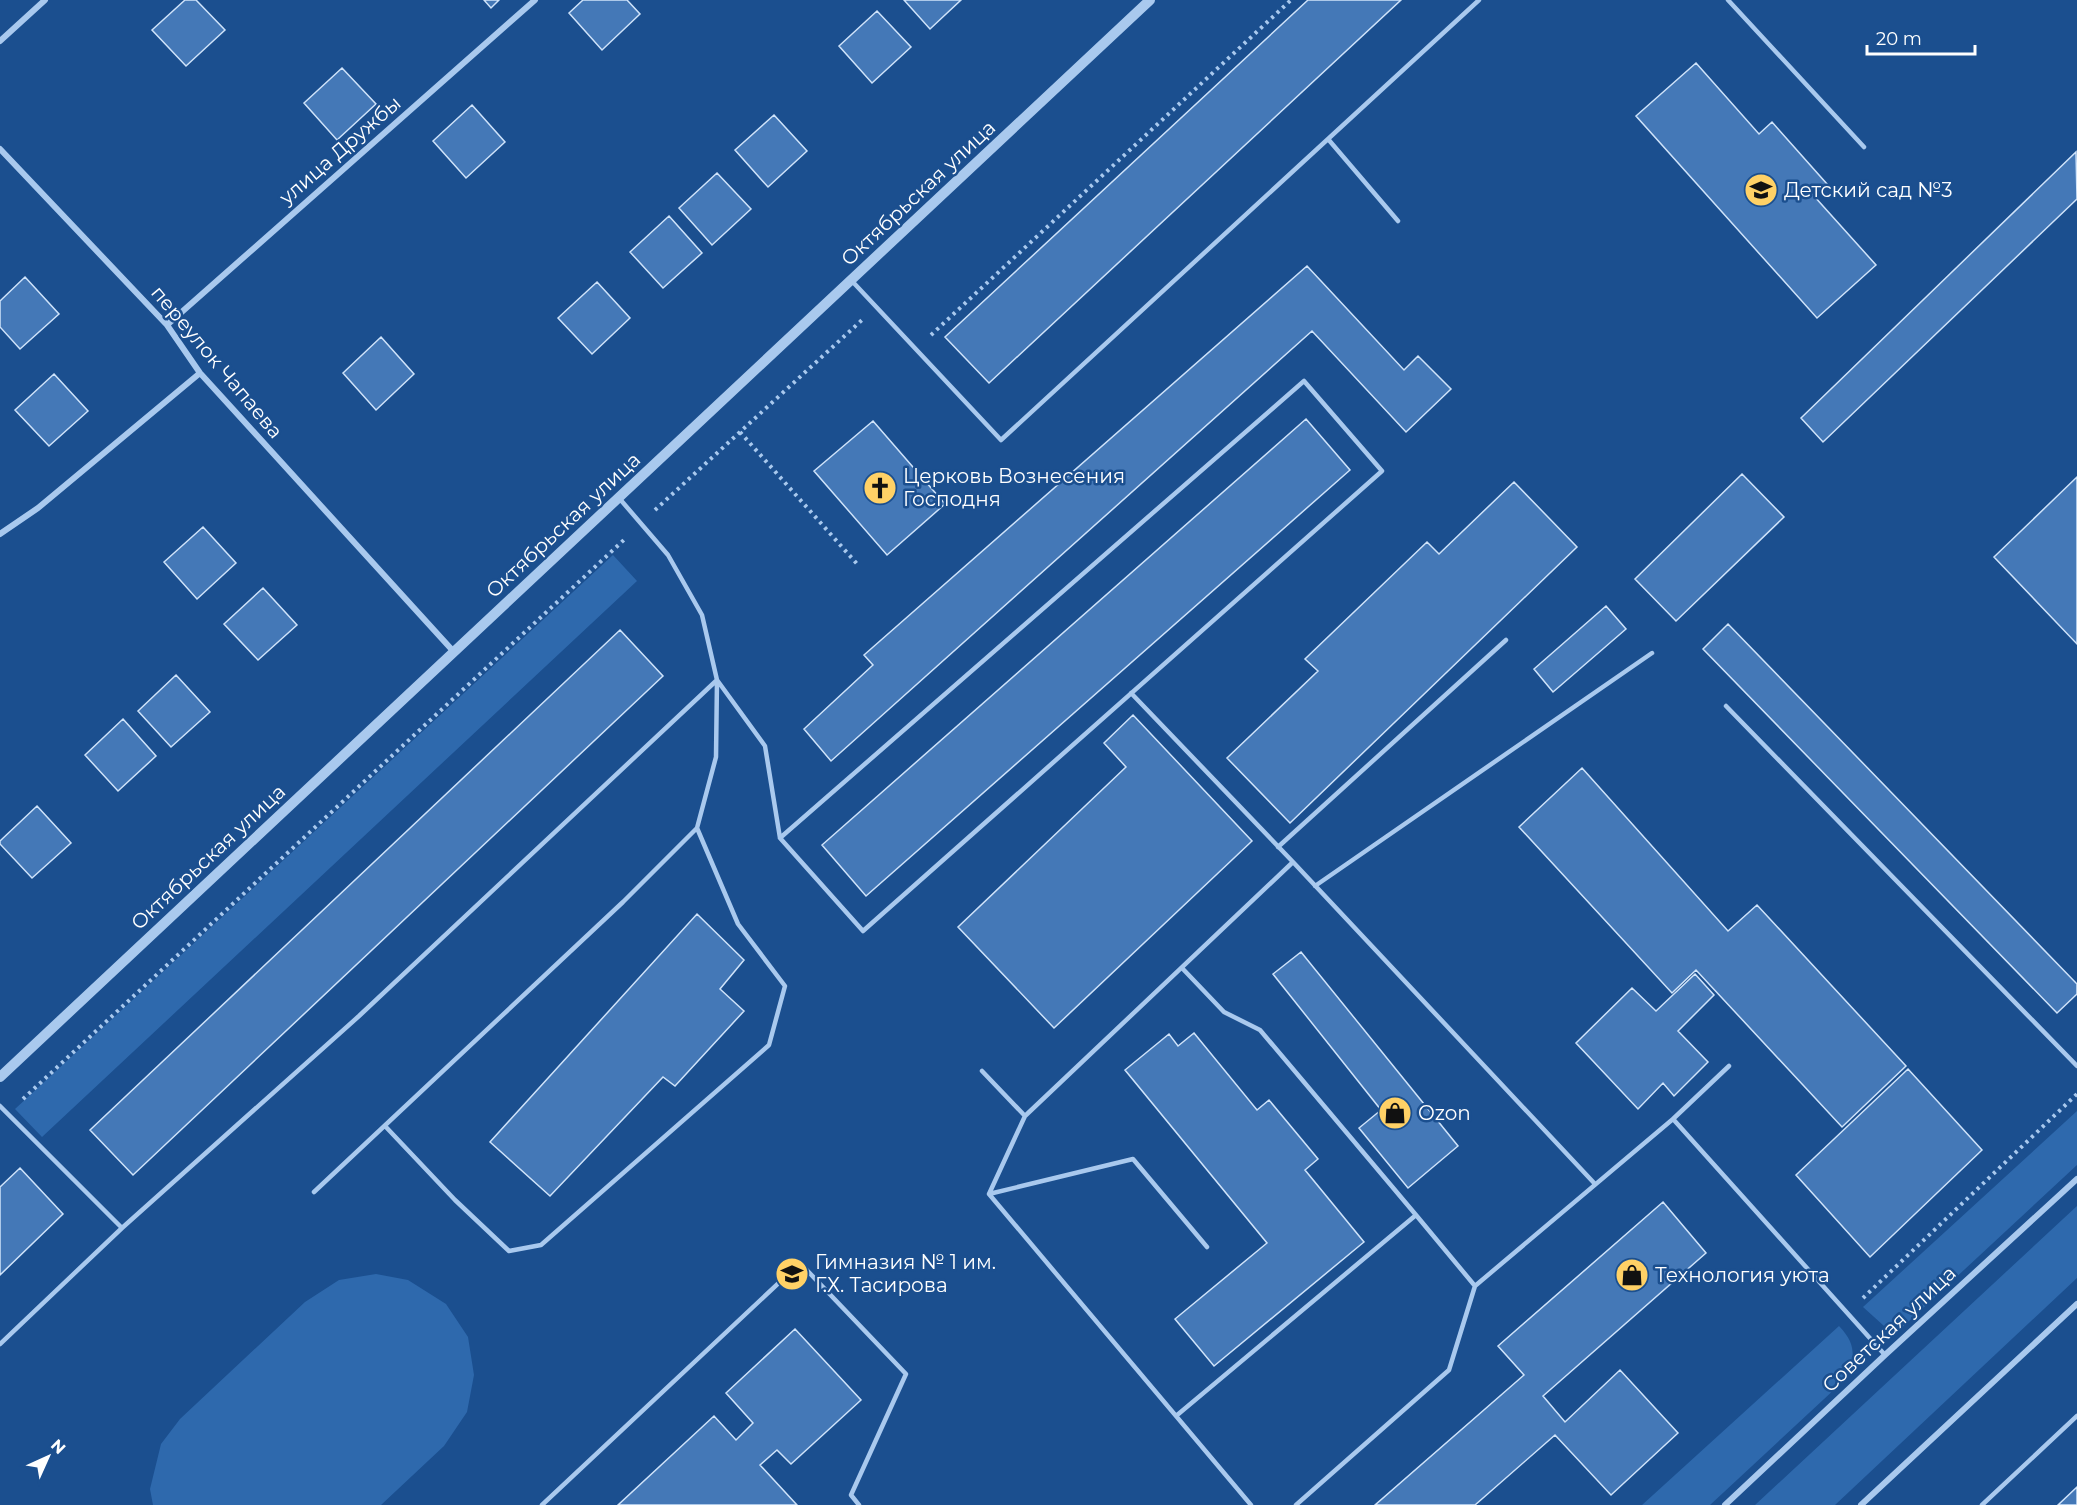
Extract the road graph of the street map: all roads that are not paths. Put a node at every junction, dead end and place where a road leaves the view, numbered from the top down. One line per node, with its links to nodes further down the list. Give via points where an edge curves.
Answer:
1 (45, 0): 6 (street)
2 (535, 0): 12 (street, улица Дружбы)
3 (1150, 0): 11 (street, Октябрьская улица)
4 (1479, 0): 7 (lane)
5 (1728, 0): 8 (lane)
6 (0, 41)
7 (1328, 139): 10 (lane); 11 (lane, via 1001,440)
8 (1864, 147)
9 (0, 149): 12 (street, переулок Чапаева)
10 (1398, 221)
11 (851, 280): 14 (street, Октябрьская улица)
12 (166, 325): 13 (street, переулок Чапаева)
13 (200, 374): 15 (street, via 38,508); 17 (street, переулок Чапаева)
14 (619, 498): 17 (street, Октябрьская улица); 19 (lane, via 668,555 702,615)
15 (0, 534)
16 (1506, 640): 24 (lane)
17 (454, 652): 31 (street, Октябрьская улица)
18 (1652, 652): 26 (lane)
19 (717, 680): 22 (lane, via 717,757); 23 (lane, via 765,746); 41 (lane, via 359,1016)
20 (1131, 693): 23 (lane, via 863,931); 23 (lane, via 1382,471 1304,381); 24 (lane)
21 (1726, 706): 29 (lane)
22 (697, 828): 35 (lane); 35 (lane, via 738,924 785,986 769,1045 541,1245 509,1251)
23 (780, 838)
24 (1278, 847): 25 (lane)
25 (1293, 862): 26 (lane); 27 (lane)
26 (1315, 886): 37 (lane)
27 (1182, 968): 33 (lane); 40 (lane, via 1224,1012 1260,1030)
28 (1729, 1066): 34 (lane)
29 (2077, 1066)
30 (982, 1071): 33 (lane)
31 (0, 1077)
32 (0, 1106): 41 (lane)
33 (1025, 1116): 39 (lane)
34 (1673, 1119): 37 (lane); 46 (lane)
35 (385, 1126): 38 (lane)
36 (2077, 1179): 46 (street, Советская улица)
37 (1595, 1184): 43 (lane)
38 (314, 1192)
39 (989, 1194): 42 (lane, via 1133,1159); 47 (lane)
40 (1416, 1215): 43 (lane); 47 (lane)
41 (122, 1228): 45 (lane)
42 (1207, 1247)
43 (1475, 1286): 52 (lane, via 1449,1370)
44 (2077, 1304): 54 (street)
45 (0, 1344)
46 (1885, 1355): 53 (street, Советская улица)
47 (1176, 1416): 51 (lane)
48 (2077, 1416): 55 (lane)
49 (542, 1505): 50 (lane, via 800,1263 906,1374 851,1496)
50 (860, 1505)
51 (1251, 1505)
52 (1296, 1505)
53 (1725, 1505)
54 (1861, 1505)
55 (1982, 1505)

